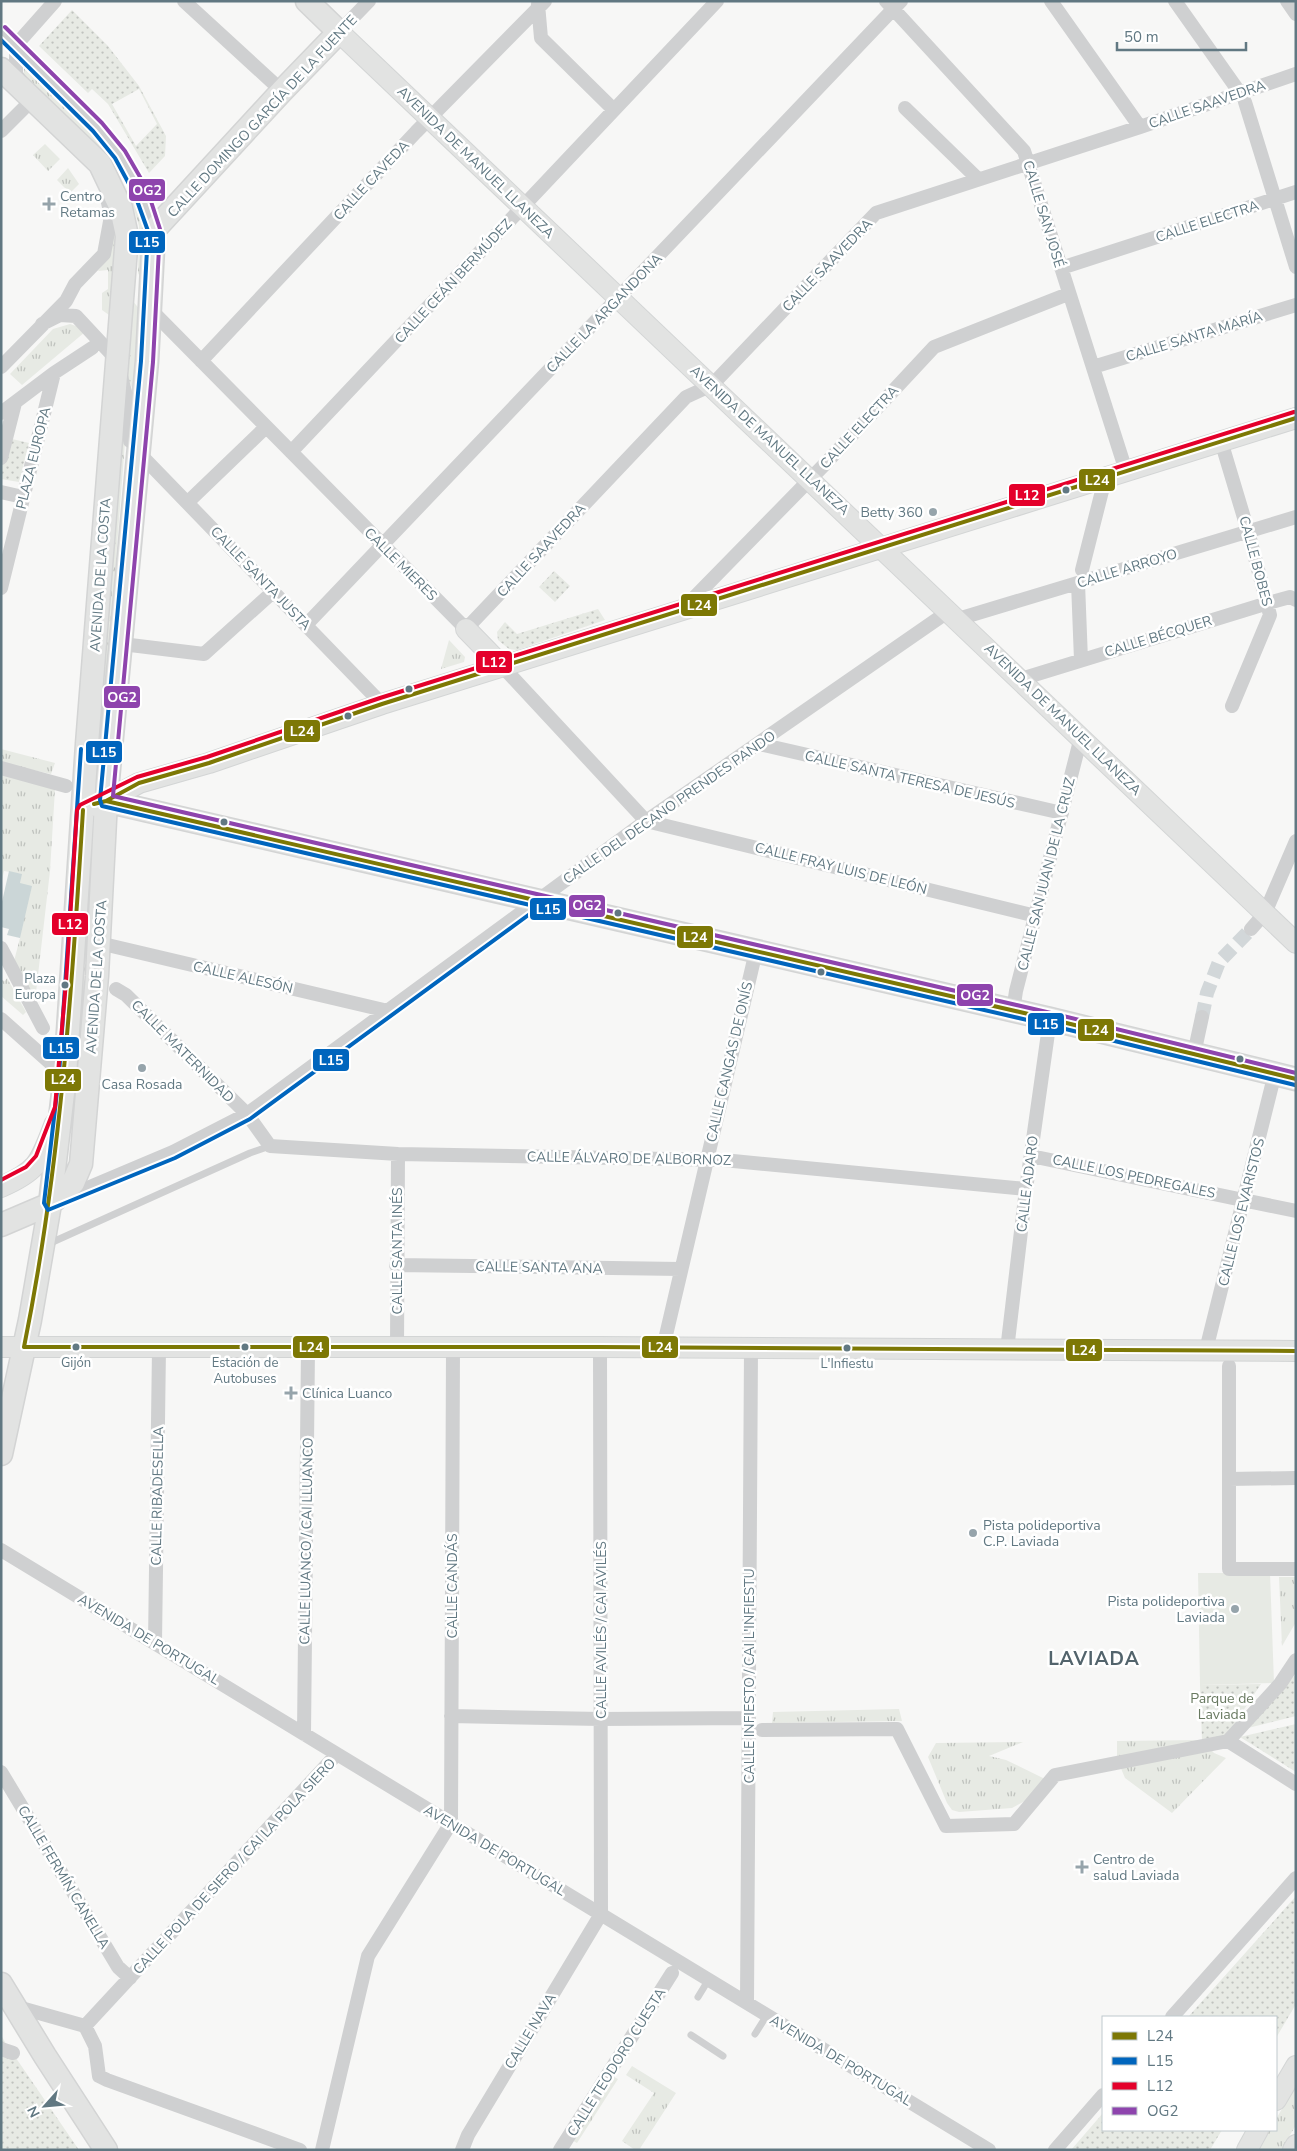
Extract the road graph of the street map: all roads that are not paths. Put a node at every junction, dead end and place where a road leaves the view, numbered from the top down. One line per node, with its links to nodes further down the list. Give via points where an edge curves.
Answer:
1 (55, 1): 14 (street)
2 (184, 1): 17 (street)
3 (307, 1): 13 (main road, AVENIDA DE MANUEL LLANEZA)
4 (369, 1): 13 (street, CALLE DOMINGO GARCÍA DE LA FUENTE)
5 (717, 1): 21 (street, CALLE CEÁN BERMÚDEZ)
6 (1051, 1): 23 (street)
7 (1175, 1): 18 (street)
8 (1287, 1): 11 (street)
9 (540, 3): 21 (street, via 541,38); 22 (street, CALLE CAVEDA)
10 (893, 4): 25 (street, CALLE SAN JOSÉ, via 1024,151); 36 (street, CALLE LA ARGANDONA)
11 (1296, 14)
12 (1, 30): 14 (lane, AVENIDA DE LA COSTA)
13 (339, 32): 17 (main road, CALLE DOMINGO GARCÍA DE LA FUENTE); 22 (street, AVENIDA DE MANUEL LLANEZA)
14 (16, 45): 19 (street, via 16,74); 31 (lane, AVENIDA DE LA COSTA, via 98,128 120,156 140,192)
15 (1, 69): 19 (main road, AVENIDA DE LA COSTA)
16 (1296, 74): 18 (street, CALLE SAAVEDRA)
17 (282, 90): 31 (main road, CALLE DOMINGO GARCÍA DE LA FUENTE)
18 (1242, 97): 23 (street, CALLE SAAVEDRA); 29 (street)
19 (32, 100): 24 (street); 26 (main road, AVENIDA DE LA COSTA)
20 (905, 108): 27 (street)
21 (614, 110): 30 (street, CALLE CEÁN BERMÚDEZ)
22 (430, 118): 30 (street, AVENIDA DE MANUEL LLANEZA); 42 (street, CALLE CAVEDA)
23 (1140, 127): 25 (street, CALLE SAAVEDRA)
24 (1, 131)
25 (1028, 163): 27 (street, CALLE SAAVEDRA); 34 (street, CALLE SAN JOSÉ)
26 (100, 164): 32 (main road, AVENIDA DE LA COSTA, via 121,208); 39 (street, via 111,216 104,254 75,284 66,301)
27 (978, 179): 46 (street, CALLE SAAVEDRA, via 876,213)
28 (1296, 192): 29 (street, CALLE ELECTRA)
29 (1274, 199): 33 (street); 34 (street, CALLE ELECTRA)
30 (523, 206): 36 (street, AVENIDA DE MANUEL LLANEZA); 52 (street, CALLE CEÁN BERMÚDEZ)
31 (154, 230): 38 (main road, AVENIDA DE LA COSTA)
32 (127, 236): 38 (main road, via 133,284); 41 (main road, AVENIDA DE LA COSTA)
33 (1296, 267)
34 (1061, 268): 35 (street, CALLE SAN JOSÉ)
35 (1068, 294): 44 (street, CALLE SAN JOSÉ); 56 (street, CALLE ELECTRA, via 934,347)
36 (618, 298): 46 (street, AVENIDA DE MANUEL LLANEZA); 63 (street, CALLE LA ARGANDONA)
37 (1296, 305): 44 (street, CALLE SANTA MARÍA)
38 (152, 311): 42 (street, CALLE MIERES); 53 (main road, AVENIDA DE LA COSTA)
39 (42, 324): 41 (street, via 60,315 76,316); 43 (street)
40 (92, 348): 45 (street)
41 (117, 360): 67 (street, via 130,412); 88 (main road, AVENIDA DE LA COSTA)
42 (200, 361): 50 (street, CALLE MIERES)
43 (1, 367)
44 (1093, 367): 55 (street, CALLE SAN JOSÉ)
45 (54, 373): 47 (street); 59 (street, PLAZA EUROPA)
46 (712, 385): 56 (street, AVENIDA DE MANUEL LLANEZA); 74 (street, CALLE SAAVEDRA, via 686,397)
47 (15, 403): 48 (street); 54 (street)
48 (1, 413)
49 (1296, 418): 51 (street)
50 (266, 427): 52 (street, CALLE MIERES); 60 (street)
51 (1221, 442): 55 (street); 62 (street, CALLE BOBES)
52 (291, 452): 63 (street, CALLE MIERES)
53 (139, 453): 60 (street, CALLE SANTA JUSTA); 67 (main road, AVENIDA DE LA COSTA)
54 (1, 458)
55 (1126, 472): 64 (street)
56 (811, 479): 64 (street, AVENIDA DE MANUEL LLANEZA); 71 (street, CALLE ELECTRA)
57 (1102, 491): 65 (street)
58 (1, 492): 59 (street)
59 (23, 497): 66 (street, PLAZA EUROPA)
60 (188, 502): 68 (street, CALLE SANTA JUSTA)
61 (1296, 517): 62 (street, CALLE ARROYO)
62 (1248, 531): 65 (street, CALLE ARROYO); 70 (street, CALLE BOBES)
63 (383, 545): 73 (street, CALLE LA ARGANDONA); 74 (street, CALLE MIERES)
64 (883, 548): 71 (street); 72 (street, AVENIDA DE MANUEL LLANEZA)
65 (1080, 576): 72 (street, CALLE ARROYO); 76 (street)
66 (1, 588)
67 (127, 588): 75 (main road, AVENIDA DE LA COSTA)
68 (274, 591): 73 (street, CALLE SANTA JUSTA); 75 (street, via 204,654)
69 (1296, 600): 70 (street, CALLE BÉCQUER, via 1290,598)
70 (1268, 603): 76 (street, CALLE BÉCQUER); 80 (street, CALLE BOBES, via 1270,615)
71 (682, 609): 77 (street)
72 (953, 615): 78 (street, AVENIDA DE MANUEL LLANEZA); 82 (street, CALLE DEL DECANO PRENDES PANDO)
73 (306, 625): 79 (street, CALLE SANTA JUSTA)
74 (466, 629): 77 (street, CALLE MIERES)
75 (122, 644): 83 (main road, AVENIDA DE LA COSTA)
76 (1081, 660): 78 (street, CALLE BÉCQUER)
77 (502, 666): 79 (street); 90 (street, CALLE MIERES)
78 (1021, 680): 81 (street, AVENIDA DE MANUEL LLANEZA)
79 (382, 704): 85 (street, via 209,763)
80 (1232, 706)
81 (1081, 737): 89 (street, CALLE SAN JUAN DE LA CRUZ); 93 (street, AVENIDA DE MANUEL LLANEZA)
82 (759, 744): 89 (street, CALLE SANTA TERESA DE JESÚS); 90 (street, CALLE DEL DECANO PRENDES PANDO)
83 (113, 746): 85 (street, via 120,776); 87 (main road, AVENIDA DE LA COSTA)
84 (1, 768): 86 (street)
85 (139, 783): 87 (street)
86 (66, 786)
87 (106, 801): 88 (main road); 92 (main road); 96 (main road, AVENIDA DE LA COSTA)
88 (83, 810): 108 (main road, AVENIDA DE LA COSTA)
89 (1062, 813): 94 (street, CALLE SAN JUAN DE LA CRUZ)
90 (646, 821): 92 (street, CALLE DEL DECANO PRENDES PANDO); 94 (street, CALLE FRAY LUIS DE LEÓN)
91 (1296, 841): 93 (street)
92 (538, 900): 99 (main road); 101 (street, CALLE DEL DECANO PRENDES PANDO)
93 (1265, 913): 95 (street); 97 (street, AVENIDA DE MANUEL LLANEZA)
94 (1036, 916): 102 (street, CALLE SAN JUAN DE LA CRUZ)
95 (1251, 928)
96 (99, 943): 101 (street, CALLE ALESÓN); 109 (main road, AVENIDA DE LA COSTA)
97 (1296, 943)
98 (1, 948): 106 (street)
99 (756, 950): 102 (main road); 116 (street, CALLE CANGAS DE ONÍS)
100 (121, 992): 112 (street, CALLE MATERNIDAD)
101 (388, 1011): 112 (street, CALLE DEL DECANO PRENDES PANDO)
102 (1013, 1012): 105 (main road)
103 (1202, 1017): 107 (street)
104 (1, 1019): 108 (street)
105 (1050, 1019): 107 (main road); 115 (street, CALLE ADARO)
106 (43, 1028)
107 (1194, 1054): 110 (main road)
108 (65, 1076): 109 (street); 111 (main road, AVENIDA DE LA COSTA)
109 (89, 1076): 120 (main road, AVENIDA DE LA COSTA, via 81,1164 73,1183)
110 (1285, 1076): 119 (street, CALLE LOS EVARISTOS)
111 (59, 1112): 117 (street, via 41,1158 30,1172); 120 (main road, AVENIDA DE LA COSTA)
112 (247, 1114): 113 (street); 120 (street, CALLE DEL DECANO PRENDES PANDO, via 173,1152)
113 (270, 1146): 114 (street, CALLE ÁLVARO DE ALBORNOZ); 123 (lane)
114 (398, 1154): 116 (street, CALLE ÁLVARO DE ALBORNOZ); 124 (street, CALLE SANTA INÉS)
115 (1031, 1156): 118 (street, CALLE ADARO); 119 (street, CALLE LOS PEDREGALES)
116 (706, 1159): 118 (street, CALLE ÁLVARO DE ALBORNOZ); 125 (street, CALLE CANGAS DE ONÍS)
117 (1, 1188)
118 (1026, 1188): 135 (street, CALLE ADARO)
119 (1243, 1200): 121 (street, CALLE LOS PEDREGALES); 136 (street, CALLE LOS EVARISTOS)
120 (50, 1204): 122 (main road); 123 (main road)
121 (1296, 1211)
122 (1, 1225)
123 (42, 1247): 127 (main road)
124 (396, 1265): 125 (street, CALLE SANTA ANA); 131 (street, CALLE SANTA INÉS)
125 (681, 1269): 133 (street, CALLE CANGAS DE ONÍS)
126 (1, 1347): 127 (street)
127 (24, 1347): 129 (street); 139 (main road)
128 (600, 1347): 132 (street); 133 (street); 148 (street, CALLE AVILÉS / CAI AVILÉS)
129 (159, 1348): 130 (street); 144 (street, CALLE RIBADESELLA)
130 (308, 1348): 131 (street); 150 (street, CALLE LUANCO / CAI LLUANCO)
131 (397, 1348): 132 (street)
132 (453, 1348): 146 (street, CALLE CANDÁS)
133 (662, 1348): 134 (street)
134 (751, 1349): 135 (street); 147 (street, CALLE INFIESTO / CAI L'INFIESTU)
135 (1007, 1350): 136 (street)
136 (1206, 1350): 137 (street)
137 (1296, 1351)
138 (1229, 1366): 141 (street)
139 (1, 1454)
140 (1296, 1478): 141 (street)
141 (1229, 1479): 143 (street, via 1229,1569)
142 (1, 1550): 144 (street, AVENIDA DE PORTUGAL)
143 (1296, 1569)
144 (155, 1643): 150 (street, AVENIDA DE PORTUGAL)
145 (1296, 1660): 151 (street, via 1280,1684)
146 (451, 1716): 148 (street); 155 (street, CALLE CANDÁS)
147 (749, 1718): 148 (street); 163 (street, CALLE INFIESTO / CAI L'INFIESTU)
148 (601, 1719): 157 (street, CALLE AVILÉS / CAI AVILÉS)
149 (762, 1730): 151 (street, via 897,1729 946,1826 1014,1824 1055,1775)
150 (304, 1734): 152 (street, AVENIDA DE PORTUGAL)
151 (1228, 1741): 154 (street)
152 (337, 1754): 155 (street, AVENIDA DE PORTUGAL); 159 (street, CALLE POLA DE SIERO / CAI LA POLA SIERO)
153 (1, 1772): 159 (street, CALLE FERMÍN CANELLA, via 118,1967)
154 (1296, 1784)
155 (451, 1823): 157 (street, AVENIDA DE PORTUGAL); 178 (street, via 368,1956)
156 (1296, 1878): 166 (street)
157 (601, 1914): 160 (street, AVENIDA DE PORTUGAL); 179 (street, CALLE NAVA, via 468,2134)
158 (672, 1974): 180 (street, CALLE TEODORO CUESTA)
159 (130, 1978): 167 (street, CALLE POLA DE SIERO / CAI LA POLA SIERO)
160 (709, 1979): 162 (lane); 163 (street, AVENIDA DE PORTUGAL)
161 (1, 1984): 164 (main road)
162 (698, 1997)
163 (747, 2002): 165 (street, AVENIDA DE PORTUGAL)
164 (14, 2006): 167 (street); 176 (main road)
165 (767, 2015): 168 (lane); 181 (street, AVENIDA DE PORTUGAL)
166 (1173, 2016)
167 (85, 2026): 177 (street, via 95,2046 99,2076)
168 (755, 2034)
169 (691, 2035): 170 (lane)
170 (723, 2056)
171 (1296, 2066): 173 (street)
172 (1102, 2096): 182 (street)
173 (1277, 2098)
174 (1257, 2131): 183 (street)
175 (1296, 2145): 184 (street)
176 (106, 2150)
177 (300, 2150)
178 (322, 2150)
179 (462, 2150)
180 (560, 2150)
181 (989, 2150)
182 (1055, 2150)
183 (1247, 2150)
184 (1293, 2150)

